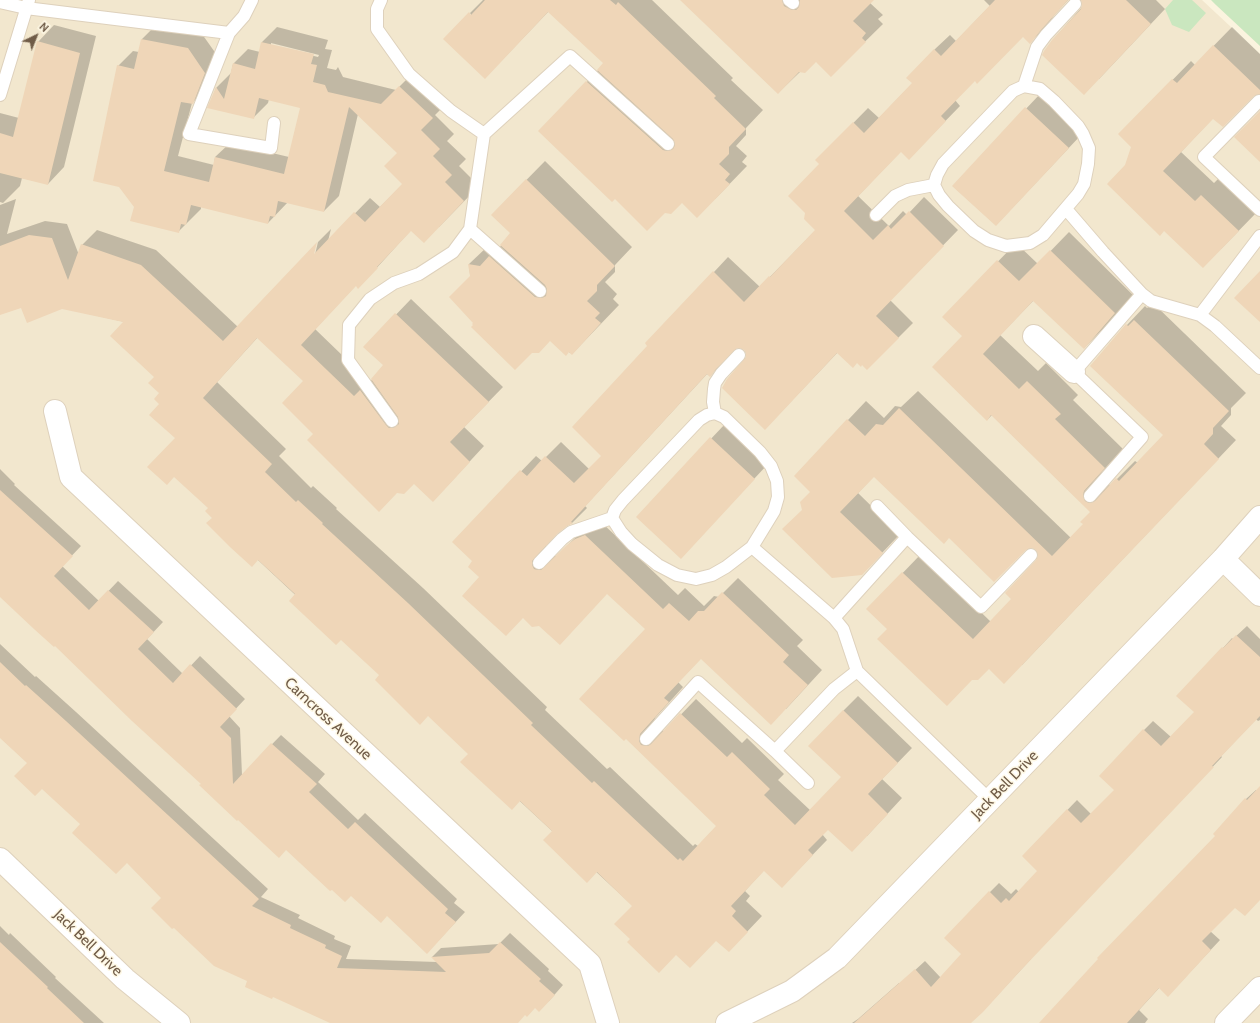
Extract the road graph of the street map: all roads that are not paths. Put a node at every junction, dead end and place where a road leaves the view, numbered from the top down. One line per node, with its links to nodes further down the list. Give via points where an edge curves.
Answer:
1 (252, 0): 6 (lane, via 244,16)
2 (381, 0): 11 (lane, via 377,9 377,30 409,74 451,111)
3 (0, 2): 4 (lane)
4 (28, 4): 6 (lane); 8 (lane)
5 (1075, 4): 7 (lane, via 1037,47)
6 (229, 33): 10 (lane, via 189,134 271,148)
7 (1024, 86): 13 (lane, via 1013,91 943,164); 14 (lane, via 1040,89 1054,101 1084,134 1089,148 1084,184)
8 (0, 95)
9 (1259, 101): 15 (lane, via 1204,157)
10 (274, 123)
11 (484, 134): 12 (lane, via 570,56); 17 (lane)
12 (668, 144)
13 (934, 185): 14 (lane, via 939,195 974,230 988,240 1006,246 1030,243 1043,235); 16 (lane, via 908,190 895,196)
14 (1066, 209): 20 (lane)
15 (1260, 210)
16 (876, 215)
17 (470, 229): 19 (lane); 28 (lane, via 453,252 419,274 394,283 370,299 349,326 348,360)
18 (1260, 236): 21 (lane)
19 (540, 291)
20 (1142, 294): 21 (lane, via 1151,301); 25 (lane)
21 (1200, 315): 24 (lane)
22 (1034, 336): 25 (street)
23 (739, 354): 27 (lane, via 715,383)
24 (1260, 368)
25 (1074, 372): 29 (lane, via 1142,437)
26 (55, 411): 48 (street, Carncross Avenue, via 71,477 590,964)
27 (714, 413): 32 (lane, via 699,420 623,500); 34 (lane, via 724,417 760,452 771,466 777,481 778,497 774,511)
28 (392, 421)
29 (1090, 496)
30 (877, 506): 33 (lane)
31 (1260, 517): 36 (street, Jack Bell Drive)
32 (612, 518): 34 (lane, via 632,544 658,565 677,575 696,579 726,568); 37 (lane, via 571,532)
33 (907, 537): 35 (lane, via 981,607); 39 (lane)
34 (752, 547): 39 (lane)
35 (1031, 555)
36 (1223, 559): 38 (street); 44 (street, Jack Bell Drive)
37 (539, 563)
38 (1260, 595)
39 (834, 618): 40 (lane, via 843,629)
40 (857, 671): 42 (lane, via 834,689); 44 (lane)
41 (646, 739): 42 (lane, via 698,682)
42 (775, 752): 43 (lane)
43 (808, 783)
44 (990, 800): 49 (street, Jack Bell Drive, via 837,958 792,991)
45 (0, 859): 47 (street, Jack Bell Drive, via 126,979)
46 (1260, 988): 50 (street)
47 (179, 1023)
48 (608, 1023)
49 (727, 1023)
50 (1226, 1023)

